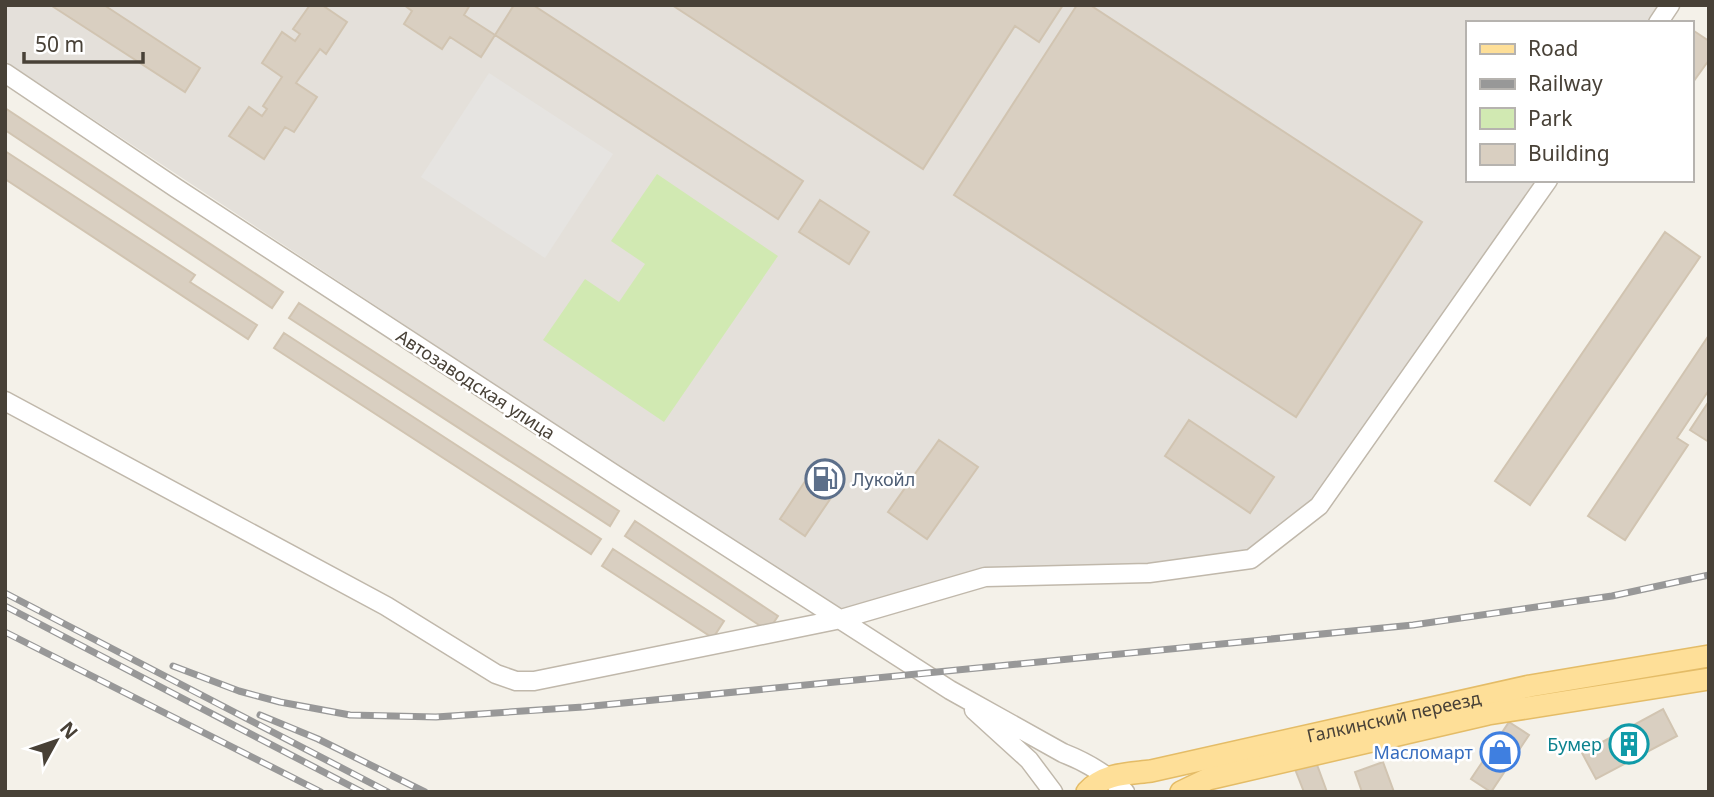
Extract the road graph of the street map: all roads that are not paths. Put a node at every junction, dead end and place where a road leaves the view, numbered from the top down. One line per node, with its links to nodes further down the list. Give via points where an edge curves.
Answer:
1 (1671, 5): 2 (street)
2 (1659, 21)
3 (5, 72): 6 (street, Автозаводская улица)
4 (1547, 182): 6 (street, via 1319,506 1251,559 1149,573 985,577)
5 (5, 401): 6 (street, via 248,530 386,606 496,674 516,681)
6 (841, 619): 9 (street, Автозаводская улица)
7 (1709, 656): 11 (main road, Галкинский переезд, via 1530,686)
8 (1709, 679): 16 (main road, Галкинский переезд, via 1488,714 1208,779)
9 (950, 690): 10 (street); 13 (street, via 1029,760)
10 (1083, 761): 11 (street); 12 (street)
11 (1151, 771): 12 (main road, Галкинский переезд)
12 (1108, 776): 14 (main road); 15 (street)
13 (1053, 792)
14 (1087, 792)
15 (1125, 792)
16 (1181, 792)

